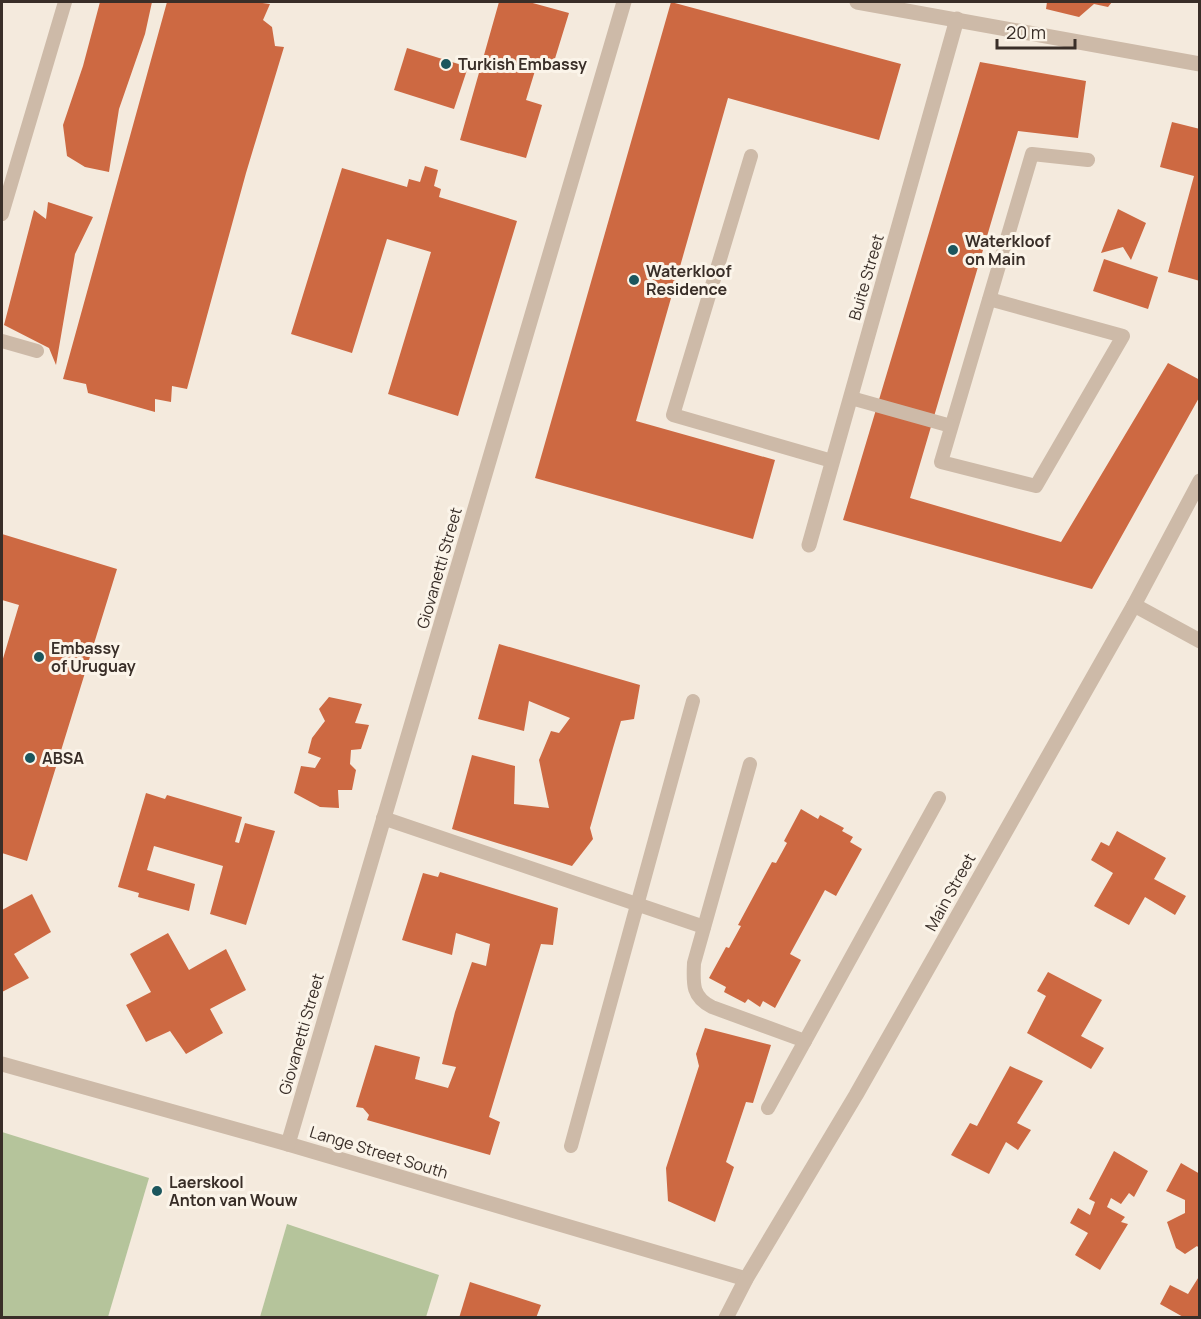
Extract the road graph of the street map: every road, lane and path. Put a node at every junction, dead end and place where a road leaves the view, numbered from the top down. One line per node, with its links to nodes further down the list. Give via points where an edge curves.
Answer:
1 (65, 2): 9 (lane)
2 (624, 2): 23 (street, Giovanetti Street)
3 (857, 2): 4 (street)
4 (880, 4): 5 (street)
5 (957, 19): 6 (street); 13 (street, Buite Street)
6 (1200, 64)
7 (751, 156): 15 (lane, via 673,415)
8 (1088, 160): 10 (lane, via 1032,154)
9 (2, 214)
10 (989, 299): 14 (lane); 14 (lane, via 1123,336 1036,486 941,462)
11 (2, 341): 12 (lane)
12 (37, 351)
13 (850, 398): 14 (lane); 15 (street, Buite Street)
14 (951, 426)
15 (832, 462): 17 (street, Buite Street)
16 (1200, 481): 18 (street, Main Street)
17 (809, 545)
18 (1134, 605): 19 (street); 31 (street, Main Street, via 856,1095)
19 (1200, 641)
20 (693, 702): 24 (lane)
21 (750, 764): 25 (lane)
22 (939, 798): 26 (lane)
23 (383, 818): 24 (lane); 29 (street, Giovanetti Street)
24 (637, 905): 25 (lane); 30 (lane)
25 (704, 927): 26 (lane, via 694,963 693,989 701,1002)
26 (805, 1041): 28 (lane)
27 (2, 1064): 29 (street, Lange Street South)
28 (768, 1108)
29 (288, 1144): 31 (street, Lange Street South)
30 (571, 1146)
31 (746, 1278): 32 (street, Main Street)
32 (726, 1317)

